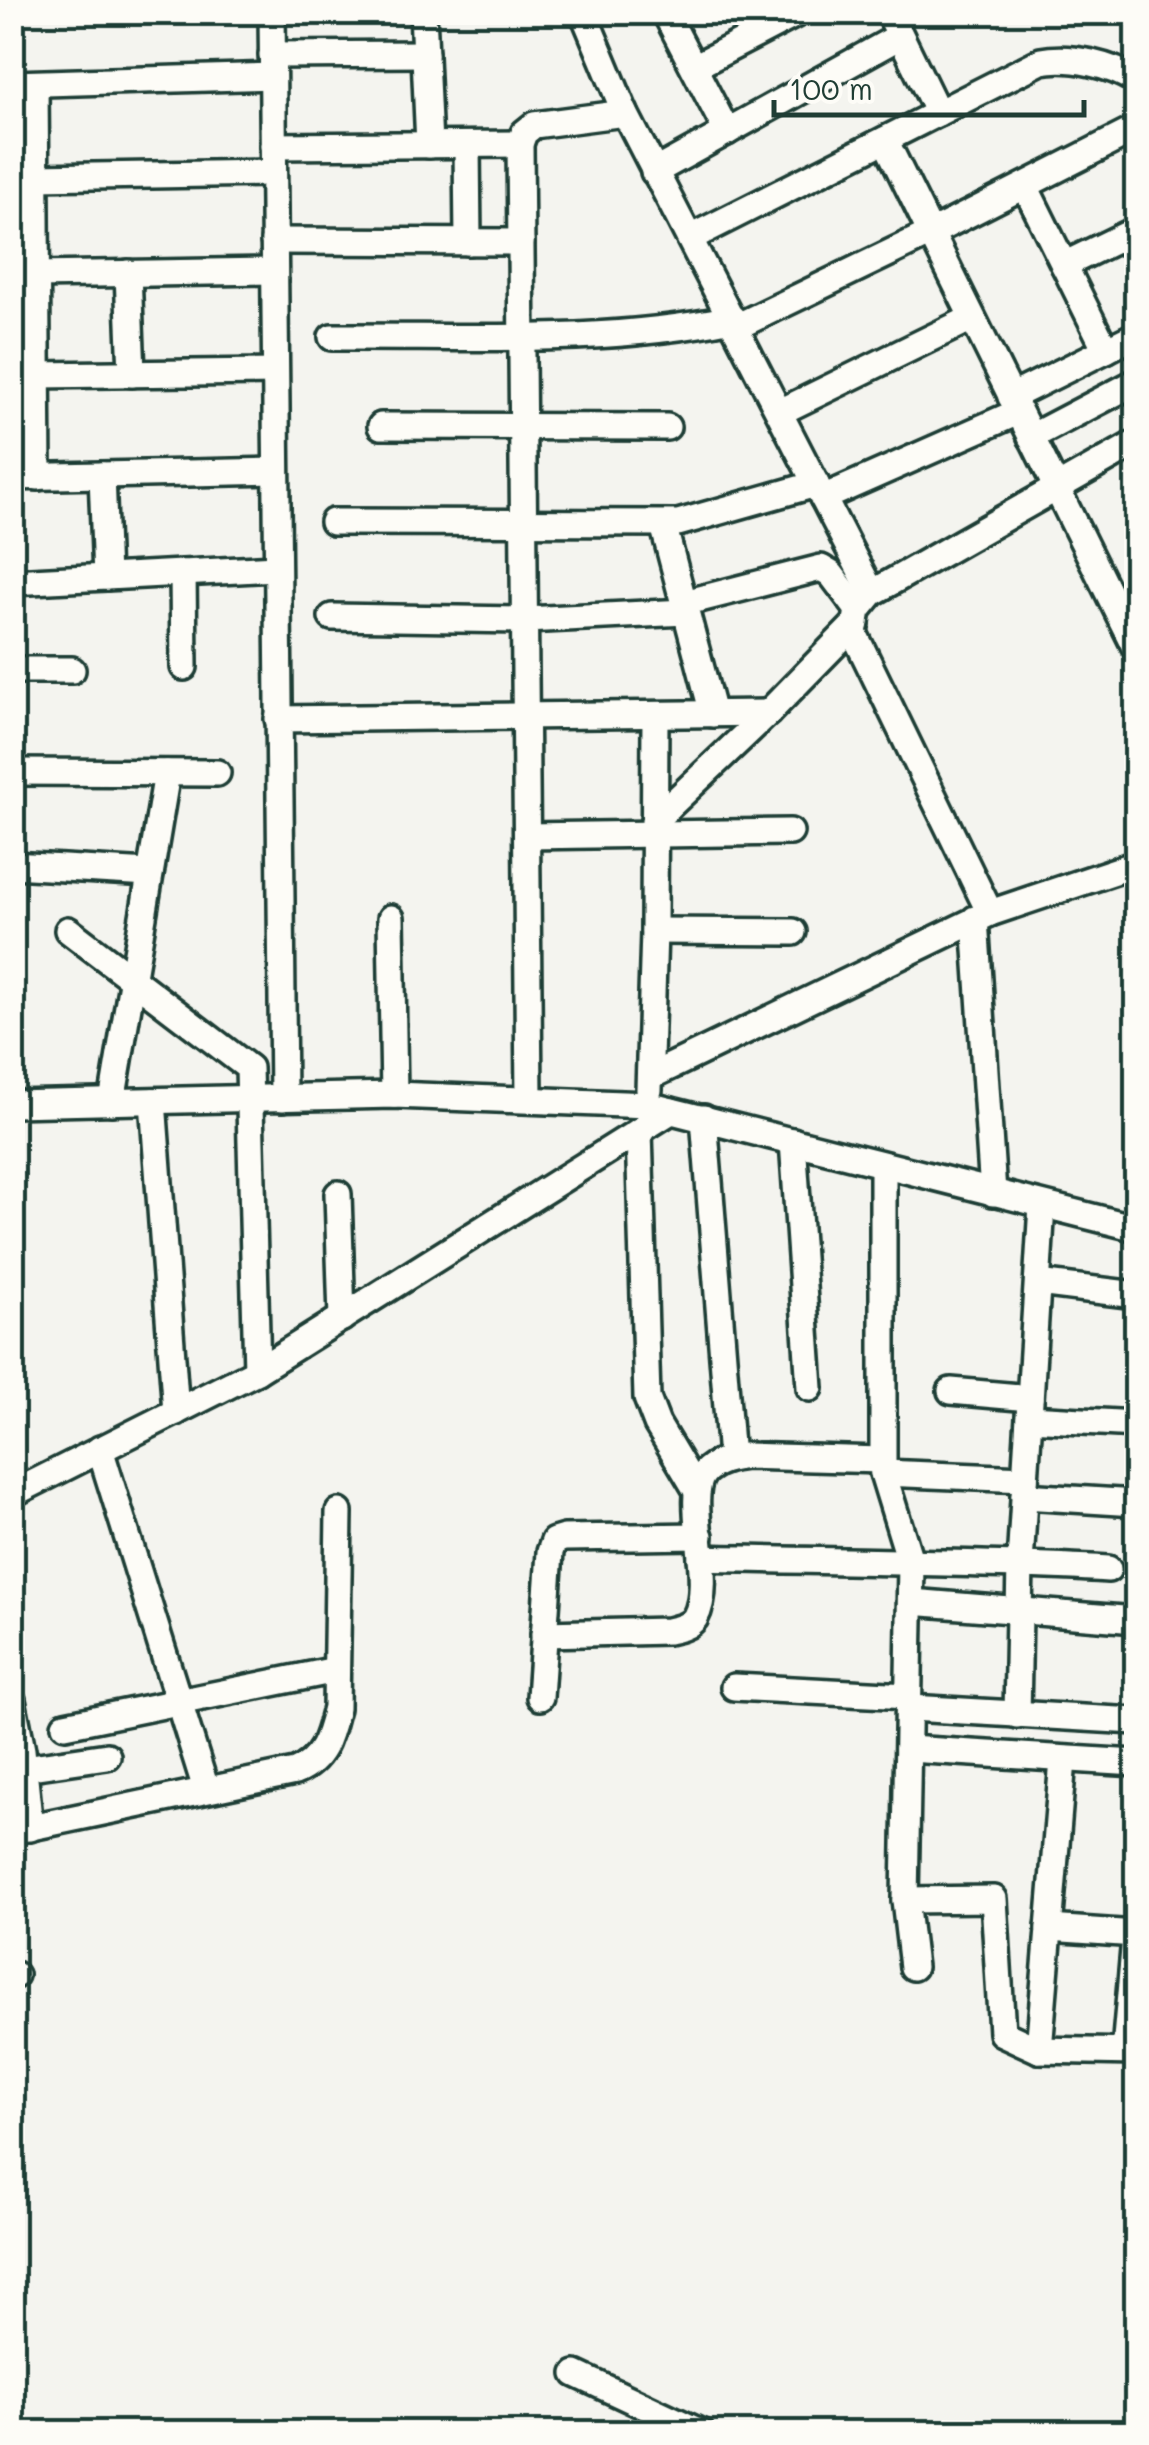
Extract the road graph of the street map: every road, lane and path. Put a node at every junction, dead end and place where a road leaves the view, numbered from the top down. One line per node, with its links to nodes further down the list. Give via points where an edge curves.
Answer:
1 (272, 12): 9 (street)
2 (423, 12): 8 (street)
3 (583, 12): 13 (street)
4 (665, 12): 10 (street)
5 (800, 12): 6 (street)
6 (758, 22): 10 (street)
7 (894, 24): 14 (street); 16 (street)
8 (425, 54): 9 (street); 20 (street)
9 (272, 66): 12 (street); 21 (street)
10 (694, 67): 16 (street)
11 (1136, 82): 14 (street, via 1058,58)
12 (24, 84): 24 (street)
13 (625, 113): 19 (street, via 534,125); 22 (street)
14 (938, 113): 17 (street)
15 (1136, 129): 25 (street)
16 (727, 132): 22 (street)
17 (885, 140): 27 (street); 28 (street)
18 (467, 144): 19 (street); 20 (street); 30 (street)
19 (520, 144): 31 (street)
20 (429, 145): 21 (street)
21 (273, 146): 23 (street)
22 (654, 172): 28 (street)
23 (273, 173): 24 (street); 29 (street)
24 (36, 178): 35 (street)
25 (1024, 186): 27 (street); 32 (street)
26 (1136, 230): 32 (street)
27 (931, 233): 36 (street); 37 (street)
28 (690, 238): 37 (street)
29 (274, 241): 30 (street); 33 (street)
30 (468, 242): 31 (street)
31 (521, 242): 39 (street)
32 (1064, 265): 41 (street)
33 (274, 271): 34 (street); 42 (street)
34 (128, 274): 35 (street); 43 (street)
35 (37, 275): 44 (street)
36 (972, 318): 46 (street); 47 (street)
37 (734, 322): 39 (street); 47 (street)
38 (1136, 334): 41 (street)
39 (523, 336): 40 (street); 49 (street)
40 (332, 337)
41 (1106, 350): 46 (street)
42 (275, 372): 43 (street); 53 (street)
43 (132, 374): 44 (street)
44 (38, 376): 55 (street)
45 (1136, 382): 51 (street)
46 (1015, 404): 51 (street); 57 (street)
47 (780, 412): 57 (street)
48 (381, 426): 49 (street)
49 (524, 426): 50 (street); 59 (street)
50 (667, 427)
51 (1031, 437): 56 (street)
52 (1136, 443): 56 (street)
53 (276, 471): 54 (street); 61 (street)
54 (102, 475): 55 (street); 63 (street)
55 (25, 477)
56 (1056, 488): 66 (street); 69 (street)
57 (819, 491): 60 (street); 66 (street)
58 (333, 522): 59 (street)
59 (524, 524): 60 (street); 68 (street)
60 (663, 524): 65 (street)
61 (276, 568): 62 (street); 77 (street)
62 (183, 573): 63 (street); 70 (street)
63 (106, 577): 64 (street)
64 (12, 582)
65 (685, 608): 66 (street, via 820,568); 68 (street); 73 (street)
66 (862, 609): 74 (street); 87 (street, via 854,633)
67 (332, 617): 68 (street)
68 (525, 620): 76 (street)
69 (1136, 649)
70 (184, 667)
71 (12, 670): 72 (street)
72 (72, 670)
73 (713, 714): 74 (street); 75 (street)
74 (768, 714): 81 (street)
75 (655, 715): 76 (street); 81 (street)
76 (526, 716): 77 (street); 83 (street)
77 (278, 720): 96 (street)
78 (12, 772): 79 (street)
79 (167, 772): 80 (street); 86 (street)
80 (217, 773)
81 (654, 827): 82 (street); 83 (street); 90 (street)
82 (790, 832)
83 (527, 836): 97 (street)
84 (1136, 864): 87 (street)
85 (12, 865): 86 (street)
86 (150, 873): 92 (street)
87 (982, 916): 93 (street); 106 (street)
88 (391, 918): 94 (street)
89 (68, 930): 92 (street)
90 (654, 931): 91 (street); 93 (street)
91 (793, 932)
92 (132, 978): 95 (street, via 249,1068); 99 (street)
93 (650, 1076): 101 (street)
94 (394, 1095): 96 (street); 97 (street)
95 (251, 1098): 96 (street); 98 (street); 113 (street)
96 (283, 1098)
97 (529, 1098): 101 (street)
98 (152, 1101): 99 (street); 117 (street)
99 (112, 1102): 100 (street)
100 (12, 1104)
101 (659, 1108): 102 (street); 103 (street)
102 (704, 1118): 104 (street); 120 (street)
103 (639, 1131): 112 (street); 124 (street, via 647,1398)
104 (793, 1142): 105 (street); 114 (street)
105 (883, 1166): 106 (street); 121 (street)
106 (994, 1193): 108 (street)
107 (338, 1194): 112 (street)
108 (1042, 1205): 109 (street); 110 (street)
109 (1136, 1228)
110 (1038, 1284): 111 (street); 116 (street)
111 (1136, 1295)
112 (342, 1318): 113 (street)
113 (257, 1371): 117 (street)
114 (810, 1388)
115 (951, 1392): 116 (street)
116 (1030, 1408): 118 (street); 123 (street)
117 (176, 1412): 119 (street)
118 (1136, 1424)
119 (100, 1449): 122 (street); 139 (street)
120 (731, 1458): 121 (street); 124 (street, via 704,1474)
121 (882, 1467): 123 (street); 128 (street)
122 (16, 1486)
123 (1025, 1488): 125 (street); 129 (street)
124 (697, 1491): 127 (street)
125 (1136, 1502)
126 (339, 1512): 135 (street)
127 (701, 1547): 128 (street); 134 (street, via 701,1596 684,1627); 134 (street, via 554,1541)
128 (911, 1564): 129 (street); 131 (street)
129 (1020, 1564): 130 (street); 132 (street)
130 (1108, 1570)
131 (911, 1602): 132 (street); 140 (street)
132 (1020, 1610): 133 (street); 141 (street)
133 (1136, 1620)
134 (544, 1634): 137 (street)
135 (336, 1670): 139 (street); 149 (street, via 330,1734 310,1766)
136 (734, 1686): 140 (street)
137 (540, 1697)
138 (12, 1700): 148 (street)
139 (178, 1702): 143 (street); 149 (street)
140 (909, 1702): 141 (street); 144 (street)
141 (1017, 1715): 142 (street)
142 (1136, 1721)
143 (66, 1725)
144 (908, 1749): 146 (street); 151 (street)
145 (108, 1756): 148 (street)
146 (1063, 1760): 147 (street); 152 (street)
147 (1136, 1763)
148 (24, 1768): 150 (street)
149 (206, 1789): 150 (street)
150 (21, 1830)
151 (905, 1900): 154 (street); 155 (street, via 994,1900 1002,2032)
152 (1049, 1928): 153 (street); 155 (street)
153 (1136, 1932): 156 (street)
154 (913, 1967)
155 (1039, 2050): 156 (street)
156 (1131, 2051)
157 (576, 2374): 158 (street)
158 (700, 2432)

